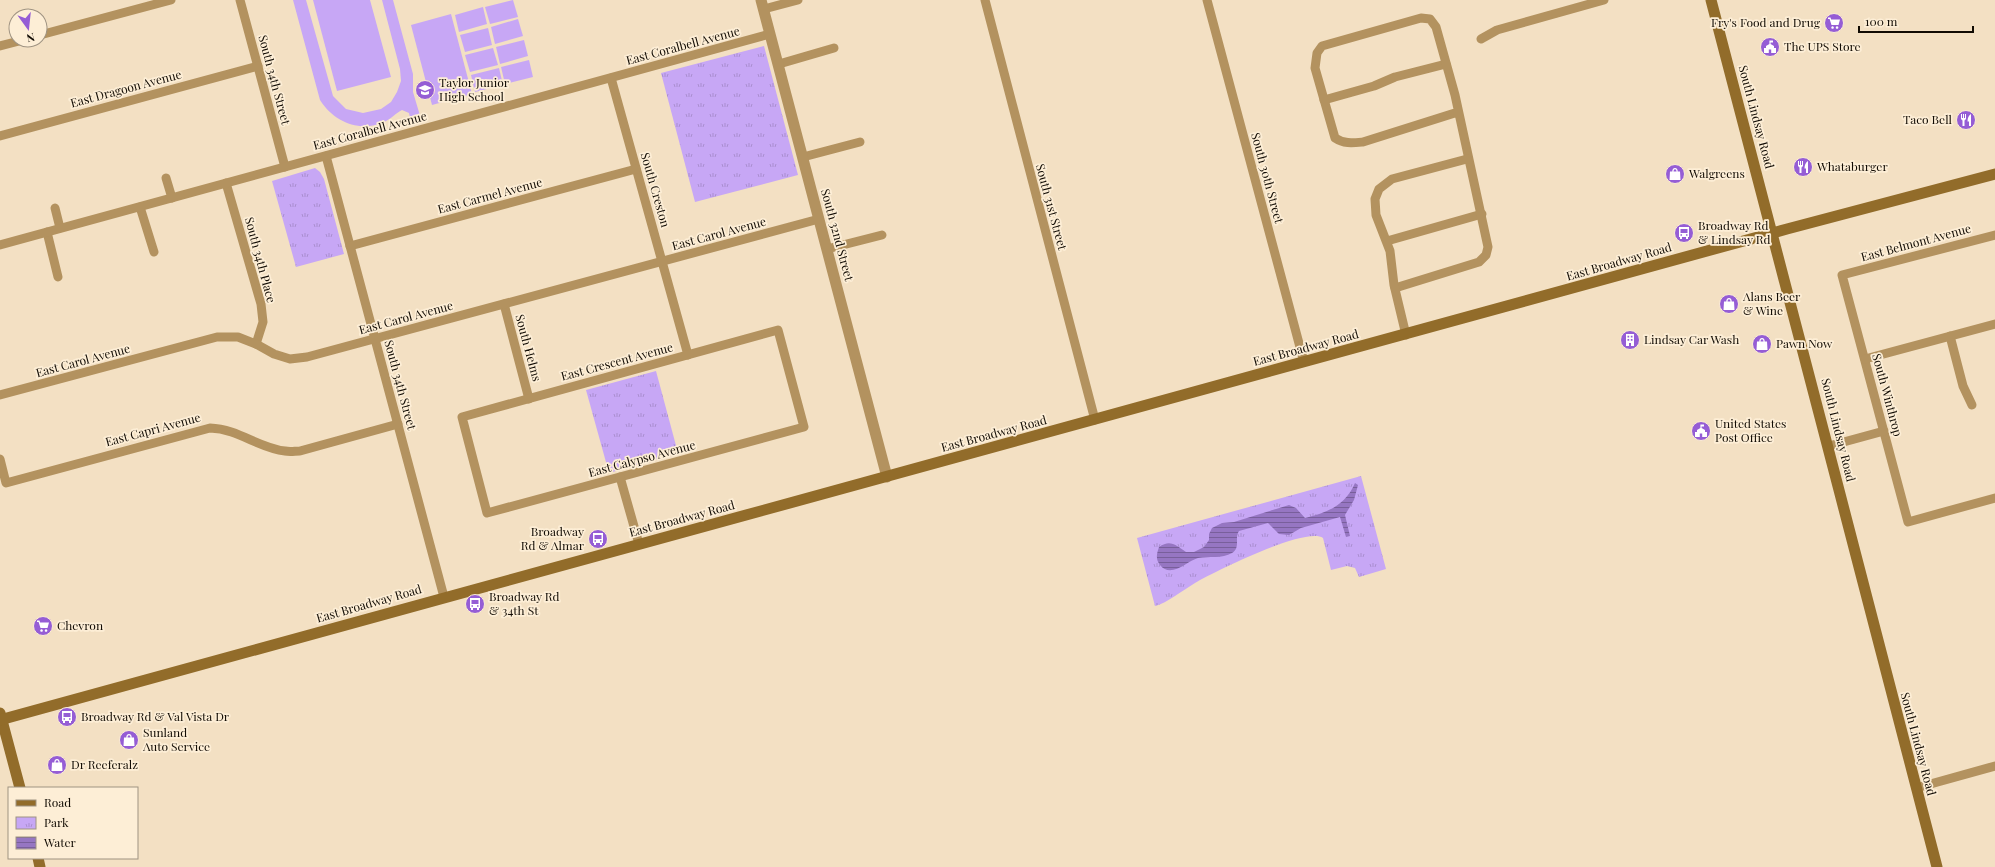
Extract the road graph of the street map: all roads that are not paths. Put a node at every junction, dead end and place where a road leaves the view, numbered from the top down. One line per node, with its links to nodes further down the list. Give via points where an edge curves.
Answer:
1 (171, 0): 9 (street)
2 (240, 0): 15 (street, South 34th Street)
3 (798, 0): 8 (street)
4 (985, 0): 60 (street, South 31st Street)
5 (1207, 0): 56 (street, South 30th Street)
6 (1604, 0): 11 (street, via 1498,30)
7 (1711, 0): 36 (main road, South Lindsay Road)
8 (763, 5): 10 (street, South 32nd Street)
9 (48, 33)
10 (770, 34): 13 (street, South 32nd Street); 16 (street, East Coralbell Avenue)
11 (1481, 39)
12 (834, 48): 13 (street)
13 (779, 64): 22 (street, South 32nd Street)
14 (1446, 64): 17 (street); 17 (street, via 1436,27 1430,19 1421,18 1322,46 1317,53 1315,68); 18 (street)
15 (258, 66): 19 (street, East Dragoon Avenue); 24 (street, South 34th Street)
16 (611, 78): 21 (street, East Coralbell Avenue); 25 (street, South Creston)
17 (1324, 100): 18 (street, via 1335,138 1342,142 1354,143)
18 (1458, 112): 23 (street)
19 (0, 136)
20 (860, 142): 22 (street)
21 (326, 156): 24 (street, East Coralbell Avenue); 41 (street, South 34th Street)
22 (803, 157): 33 (street, South 32nd Street)
23 (1467, 158): 32 (street); 39 (street, via 1392,180 1379,189 1375,199 1376,215)
24 (285, 167): 28 (street, East Coralbell Avenue)
25 (636, 169): 41 (street, East Carmel Avenue); 44 (street, South Creston)
26 (1995, 174): 36 (main road, East Broadway Road)
27 (166, 178): 29 (street)
28 (226, 183): 29 (street, East Coralbell Avenue); 53 (street, South 34th Place, via 261,304 263,322)
29 (172, 198): 30 (street, East Coralbell Avenue)
30 (140, 207): 34 (street, East Coralbell Avenue); 43 (street)
31 (55, 208): 34 (street)
32 (1482, 214): 39 (street); 47 (street, via 1488,247 1486,255 1479,262)
33 (819, 219): 42 (street, South 32nd Street); 44 (street, East Carol Avenue)
34 (60, 228): 35 (street, East Coralbell Avenue)
35 (47, 232): 40 (street, East Coralbell Avenue); 46 (street)
36 (1773, 233): 50 (main road, East Broadway Road); 64 (main road, South Lindsay Road)
37 (882, 235): 42 (street)
38 (1995, 235): 45 (street, East Belmont Avenue)
39 (1387, 241): 47 (street)
40 (0, 245)
41 (350, 246): 52 (street, South 34th Street)
42 (827, 249): 67 (street, South 32nd Street)
43 (154, 252)
44 (662, 261): 48 (street, East Carol Avenue); 54 (street, South Creston)
45 (1842, 275): 55 (street, South Winthrop)
46 (58, 277)
47 (1395, 288): 50 (street)
48 (504, 304): 52 (street, East Carol Avenue); 58 (street, South Helms)
49 (1995, 324): 51 (street)
50 (1406, 335): 56 (main road, East Broadway Road)
51 (1950, 336): 55 (street); 59 (street, via 1963,386)
52 (375, 339): 53 (street, East Carol Avenue, via 307,358 290,359); 61 (street, South 34th Street)
53 (256, 344): 57 (street, East Carol Avenue, via 238,338 217,337)
54 (688, 355): 58 (street, East Crescent Avenue); 62 (street, East Crescent Avenue, via 778,330)
55 (1865, 358): 63 (street, South Winthrop)
56 (1304, 362): 60 (main road, East Broadway Road)
57 (0, 395)
58 (529, 399): 69 (street, East Crescent Avenue, via 462,417)
59 (1972, 404)
60 (1095, 420): 67 (main road, East Broadway Road)
61 (398, 424): 65 (street, East Capri Avenue, via 285,452 224,428 210,428 6,482); 71 (street, South 34th Street)
62 (804, 427): 66 (street, East Calypso Avenue)
63 (1884, 431): 64 (street); 68 (street, South Winthrop, via 1908,522)
64 (1829, 446): 75 (main road, South Lindsay Road)
65 (0, 459)
66 (620, 477): 69 (street, East Calypso Avenue); 70 (street)
67 (887, 477): 70 (main road, East Broadway Road)
68 (1995, 498)
69 (487, 513)
70 (639, 544): 71 (main road, East Broadway Road)
71 (444, 597): 72 (main road, East Broadway Road)
72 (1, 717): 74 (main road)
73 (1995, 766): 75 (street)
74 (20, 787)
75 (1916, 788): 76 (main road, South Lindsay Road)
76 (1937, 867)

